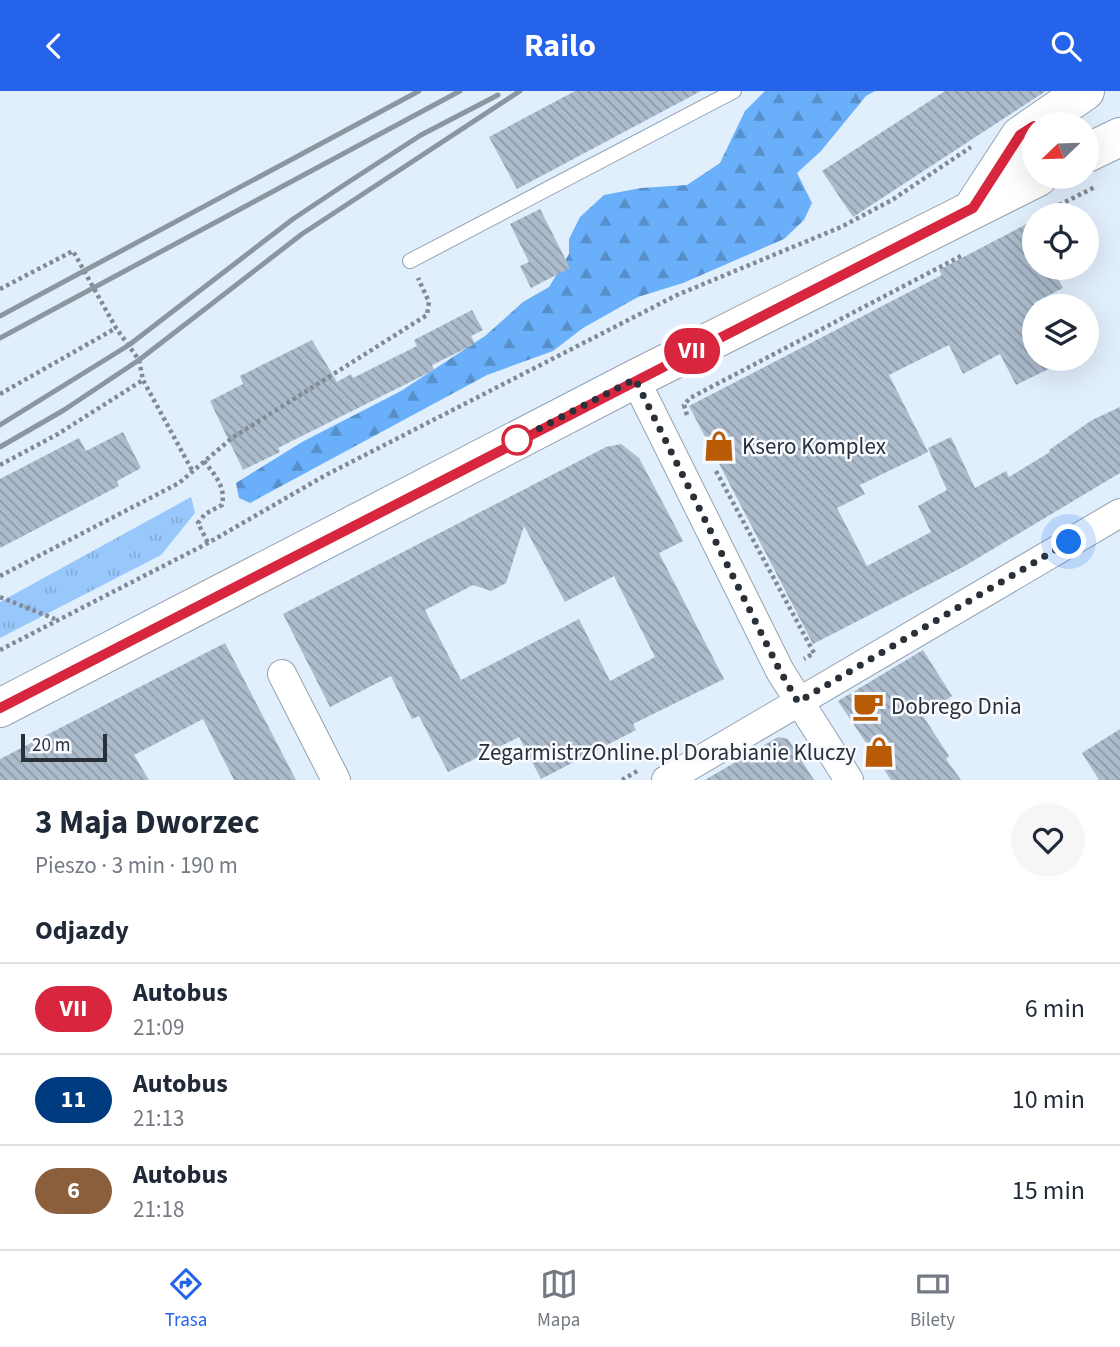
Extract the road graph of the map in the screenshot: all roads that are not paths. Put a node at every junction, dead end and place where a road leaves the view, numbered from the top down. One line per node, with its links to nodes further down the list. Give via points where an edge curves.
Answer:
1 (734, 91): 9 (lane)
2 (1085, 91): 3 (main road)
3 (1054, 112)
4 (1022, 134): 8 (main road)
5 (1120, 137): 6 (main road)
6 (1099, 160)
7 (1044, 193): 8 (main road)
8 (973, 208): 10 (main road)
9 (411, 261)
10 (635, 379): 13 (street); 14 (main road)
11 (1120, 513): 13 (street)
12 (282, 674): 15 (street)
13 (798, 702): 16 (street); 17 (street)
14 (0, 708)
15 (336, 780)
16 (666, 780)
17 (849, 780)

